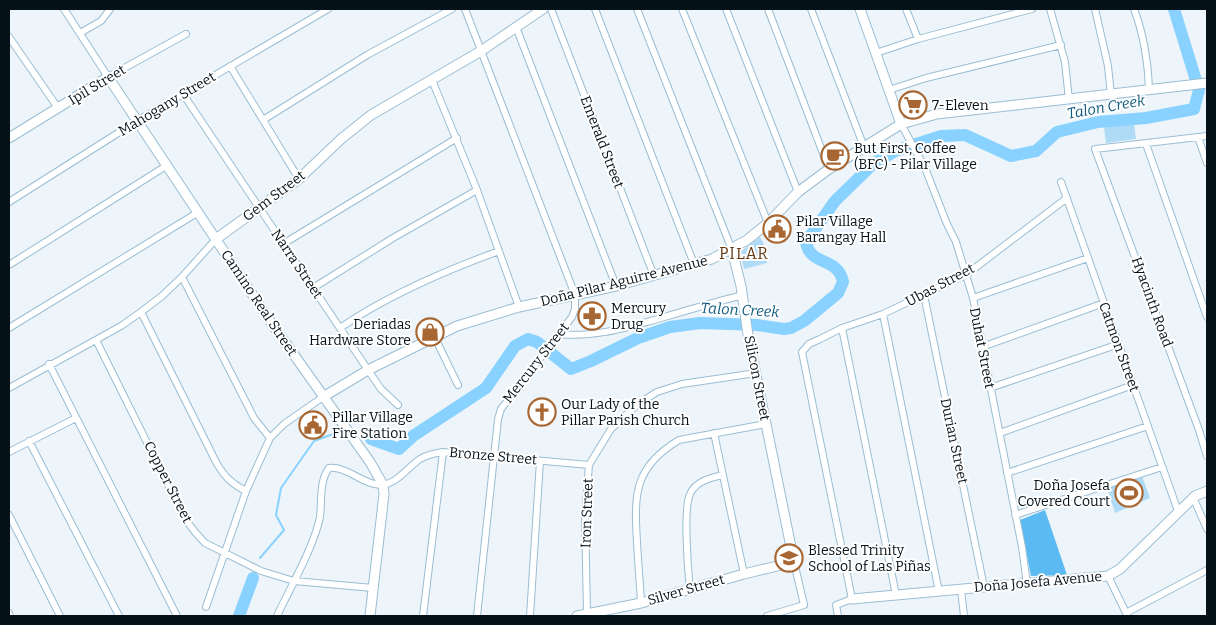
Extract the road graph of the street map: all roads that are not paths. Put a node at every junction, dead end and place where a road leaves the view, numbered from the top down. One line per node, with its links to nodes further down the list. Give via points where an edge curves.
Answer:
1 (64, 9): 21 (street, Camino Real Street)
2 (110, 9): 21 (street, via 101,21)
3 (328, 9): 28 (street, Mahogany Street)
4 (452, 9): 38 (street, via 367,55)
5 (465, 9): 26 (street)
6 (543, 9): 20 (street, Gem Street)
7 (551, 9): 67 (street, Emerald Street)
8 (595, 9): 64 (street)
9 (637, 9): 61 (street, Silicon Street)
10 (682, 9): 58 (street)
11 (726, 9): 53 (street)
12 (768, 9): 49 (street)
13 (811, 9): 46 (street)
14 (860, 9): 27 (street)
15 (906, 9): 24 (street)
16 (1032, 9): 24 (street)
17 (1050, 9): 25 (street)
18 (1095, 9): 35 (street)
19 (1134, 9): 33 (street, via 1142,29)
20 (516, 27): 26 (street, Gem Street); 69 (street)
21 (80, 33): 29 (street, Camino Real Street)
22 (186, 34): 29 (street, Ipil Street)
23 (9, 37): 37 (street)
24 (918, 40): 27 (street)
25 (1061, 45): 32 (street); 36 (street)
26 (480, 51): 30 (street, Gem Street); 71 (street)
27 (876, 53): 32 (street)
28 (230, 66): 34 (street, Mahogany Street); 38 (street)
29 (108, 77): 37 (street, Ipil Street); 39 (street, Camino Real Street)
30 (432, 80): 44 (street); 50 (street, Gem Street, via 367,118)
31 (1207, 83): 33 (street, Doña Pilar Aguirre Avenue)
32 (889, 90): 40 (street)
33 (1149, 90): 35 (street, Doña Pilar Aguirre Avenue)
34 (184, 94): 39 (street, Mahogany Street); 56 (street, Narra Street)
35 (1111, 95): 36 (street, Doña Pilar Aguirre Avenue)
36 (1069, 100): 40 (street, Doña Pilar Aguirre Avenue, via 937,114)
37 (58, 108): 41 (street, Ipil Street)
38 (263, 120): 50 (street)
39 (137, 121): 48 (street, Camino Real Street); 55 (street, Mahogany Street)
40 (901, 124): 46 (street, Doña Pilar Aguirre Avenue); 66 (street, Duhat Street, via 924,166)
41 (10, 135)
42 (1207, 136): 43 (street)
43 (1198, 137): 45 (street); 47 (street)
44 (457, 138): 52 (street); 60 (street)
45 (1146, 144): 79 (street); 102 (street, Hyacinth Road, via 1095,149)
46 (864, 147): 49 (street, Doña Pilar Aguirre Avenue)
47 (1207, 163)
48 (166, 166): 57 (street, Camino Real Street); 65 (street)
49 (828, 169): 53 (street, Doña Pilar Aguirre Avenue)
50 (299, 179): 56 (street, Gem Street)
51 (1061, 182): 54 (street, Catmon Street)
52 (477, 190): 62 (street); 70 (street)
53 (798, 192): 58 (street, Doña Pilar Aguirre Avenue)
54 (1067, 198): 63 (street, Catmon Street); 66 (street, Ubas Street)
55 (9, 202)
56 (259, 209): 59 (street, Gem Street); 60 (street, Narra Street)
57 (197, 213): 59 (street, Camino Real Street); 80 (street)
58 (768, 223): 61 (street, Doña Pilar Aguirre Avenue)
59 (216, 239): 68 (street, Gem Street); 95 (street, Camino Real Street)
60 (283, 244): 70 (street, Narra Street)
61 (732, 250): 64 (street, Doña Pilar Aguirre Avenue); 72 (street, Silicon Street)
62 (499, 251): 76 (street); 81 (street, via 406,291)
63 (1088, 258): 74 (street); 75 (street, Catmon Street)
64 (694, 264): 67 (street, Doña Pilar Aguirre Avenue)
65 (9, 265)
66 (967, 274): 73 (street, Ubas Street); 74 (street, Duhat Street)
67 (654, 276): 69 (street, Doña Pilar Aguirre Avenue)
68 (182, 277): 77 (street, Gem Street); 103 (street, via 254,418)
69 (616, 286): 71 (street, Doña Pilar Aguirre Avenue)
70 (313, 288): 81 (street, Narra Street)
71 (575, 295): 76 (street, Doña Pilar Aguirre Avenue); 83 (street, Mercury Street, via 575,309)
72 (743, 295): 83 (street, via 589,335); 90 (street, Silicon Street)
73 (924, 295): 78 (street, Ubas Street); 129 (street, Durian Street)
74 (973, 298): 87 (street, Duhat Street)
75 (1104, 303): 86 (street, Catmon Street); 87 (street)
76 (519, 307): 84 (street, Doña Pilar Aguirre Avenue)
77 (141, 312): 85 (street, Gem Street); 115 (street, via 224,476)
78 (883, 314): 82 (street, Ubas Street); 133 (street)
79 (1207, 317)
80 (9, 328)
81 (340, 328): 89 (street, Narra Street)
82 (842, 328): 134 (street); 135 (street, Ubas Street, via 809,344 802,352)
83 (559, 334): 107 (street, Mercury Street, via 501,409)
84 (434, 336): 89 (street, Doña Pilar Aguirre Avenue); 91 (street)
85 (96, 340): 88 (street, Gem Street); 122 (street, Copper Street, via 186,519 206,543)
86 (1119, 344): 92 (street, Catmon Street); 94 (street)
87 (982, 347): 94 (street, Duhat Street)
88 (49, 364): 93 (street, Gem Street); 97 (street)
89 (368, 370): 95 (street, Doña Pilar Aguirre Avenue); 96 (street, Narra Street)
90 (756, 373): 98 (street, Silicon Street); 110 (street, Iron Street, via 682,384 657,392 638,404 611,429)
91 (458, 385)
92 (1133, 385): 99 (street, Catmon Street); 101 (street)
93 (9, 388)
94 (990, 388): 101 (street, Duhat Street)
95 (323, 397): 103 (street, Doña Pilar Aguirre Avenue, via 284,424); 114 (street, Camino Real Street)
96 (398, 405)
97 (76, 418): 104 (street); 143 (street)
98 (766, 424): 100 (street); 123 (street, Silicon Street)
99 (1148, 426): 111 (street, Catmon Street); 112 (street)
100 (714, 433): 113 (street); 136 (street, via 679,440 666,447 643,474 635,508)
101 (1000, 433): 112 (street, Duhat Street)
102 (1204, 433): 108 (street, Hyacinth Road)
103 (270, 438): 115 (street, Doña Pilar Aguirre Avenue)
104 (29, 441): 105 (street); 142 (street)
105 (9, 452)
106 (443, 452): 107 (street, Bronze Street); 114 (street, Bronze Street, via 422,458 397,479); 146 (street)
107 (494, 456): 109 (street, Bronze Street); 147 (street, Mercury Street)
108 (1207, 456)
109 (540, 461): 110 (street, Bronze Street); 148 (street)
110 (589, 465): 138 (street, Iron Street, via 585,515)
111 (1162, 467): 118 (street, Catmon Street); 120 (street)
112 (1007, 473): 120 (street, Duhat Street)
113 (722, 475): 125 (street); 131 (street, via 704,480 690,493 687,515)
114 (383, 485): 127 (street, via 329,468 324,474 316,532); 130 (street, Camino Real Street, via 384,505)
115 (246, 491): 122 (street, Doña Pilar Aguirre Avenue)
116 (1207, 491): 117 (street, Doña Josefa Avenue)
117 (1193, 498): 118 (street, Doña Josefa Avenue); 121 (street)
118 (1178, 511): 126 (street, Doña Josefa Avenue, via 1120,569)
119 (9, 515): 141 (street)
120 (1015, 515): 128 (street, Duhat Street)
121 (1207, 529)
122 (224, 553): 127 (street, Copper Street); 137 (street, Doña Pilar Aguirre Avenue)
123 (794, 562): 125 (street, Silver Street); 150 (street, Silicon Street, via 804,605)
124 (1207, 570): 140 (street)
125 (744, 574): 131 (street, Silver Street)
126 (1108, 576): 128 (street, Doña Josefa Avenue); 140 (street)
127 (294, 581): 130 (street, Copper Street); 144 (street)
128 (1028, 584): 129 (street, Doña Josefa Avenue)
129 (984, 587): 132 (street, Doña Josefa Avenue)
130 (374, 588): 145 (street, Camino Real Street)
131 (690, 590): 136 (street, Silver Street)
132 (961, 590): 133 (street, Doña Josefa Avenue); 152 (street)
133 (939, 592): 134 (street, Doña Josefa Avenue)
134 (896, 595): 135 (street, Doña Josefa Avenue)
135 (852, 599): 151 (street, Doña Josefa Avenue, via 837,604)
136 (641, 603): 139 (street, Silver Street)
137 (206, 608)
138 (587, 614): 139 (street, Silver Street); 149 (street, Silver Street)
139 (600, 614)
140 (1127, 615)
141 (60, 616)
142 (118, 616)
143 (177, 616)
144 (277, 616)
145 (370, 616)
146 (423, 616)
147 (476, 616)
148 (530, 616)
149 (577, 616)
150 (767, 616)
151 (838, 616)
152 (964, 616)

